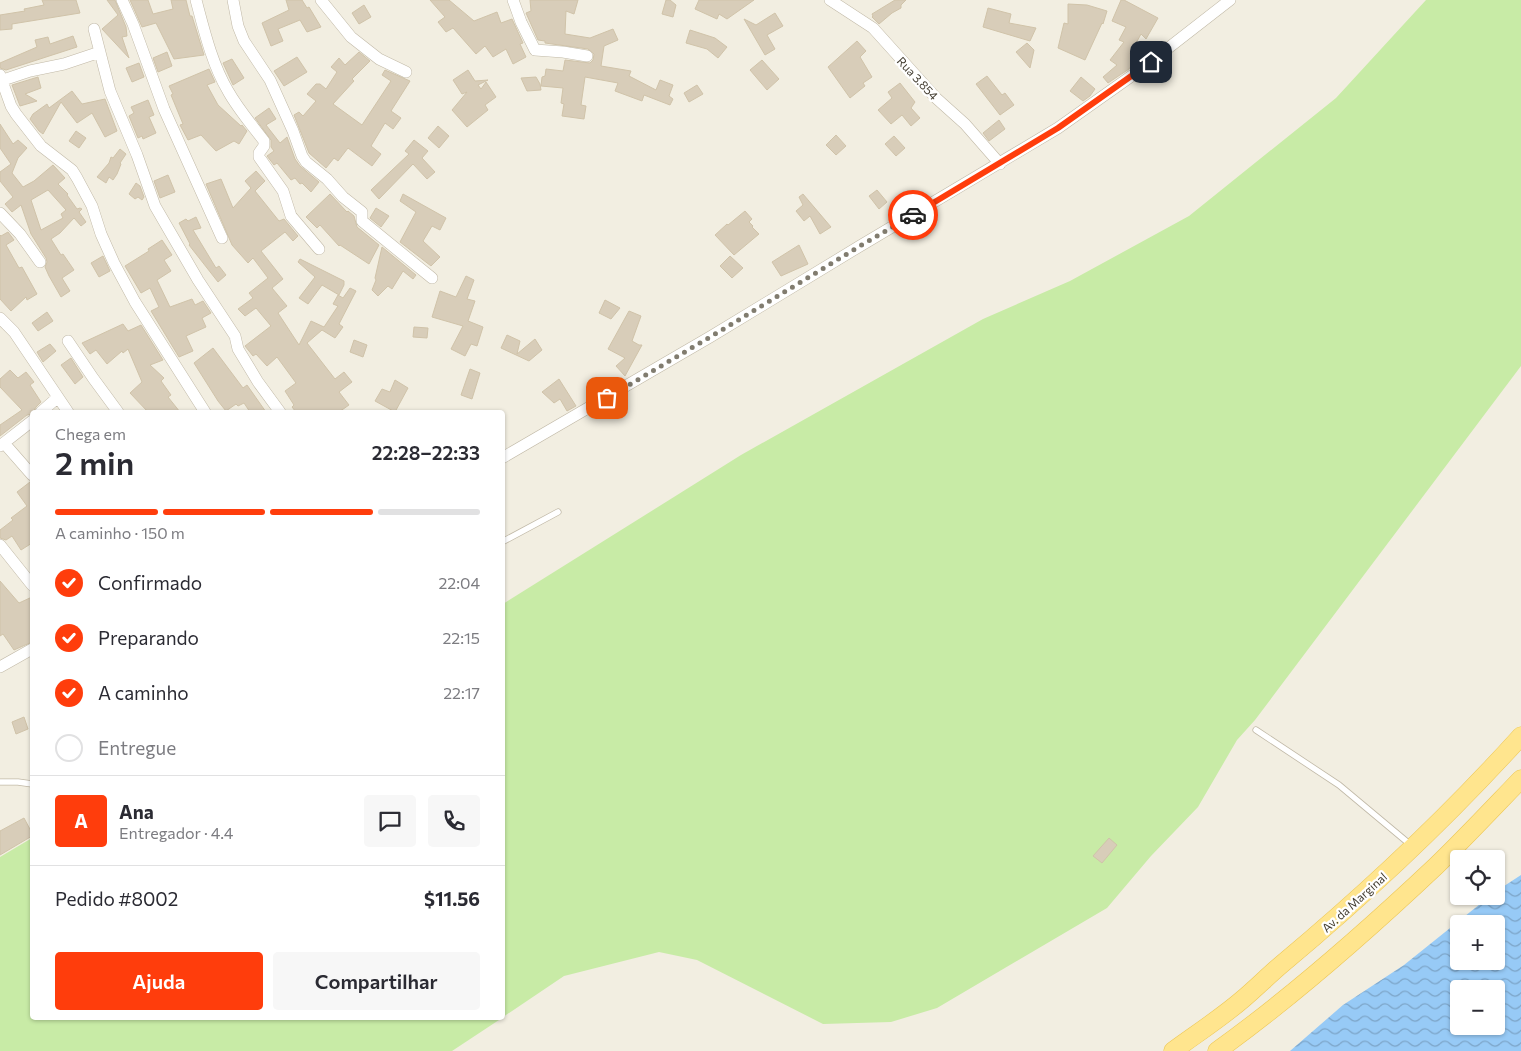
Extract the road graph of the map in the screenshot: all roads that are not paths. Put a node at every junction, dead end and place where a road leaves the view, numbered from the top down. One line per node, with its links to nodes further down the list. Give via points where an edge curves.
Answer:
1 (122, 0): 15 (street, via 164,109)
2 (196, 0): 16 (street, via 220,76 264,141 259,157 283,191 291,216)
3 (233, 0): 18 (street, via 241,34 270,80 306,162 361,211 362,221)
4 (320, 0): 11 (street, via 351,36 378,59)
5 (513, 0): 10 (street, via 535,50)
6 (830, 0): 13 (street, Rua 3.854, via 872,28)
7 (1230, 0): 13 (street, via 1095,103)
8 (94, 29): 9 (street)
9 (100, 52): 12 (street); 26 (street, via 110,91 156,206 198,280 235,336 238,350)
10 (587, 56)
11 (406, 72)
12 (0, 79): 25 (street, via 16,114 41,146 72,170 77,178 134,302)
13 (1000, 164): 29 (street)
14 (0, 213): 17 (street)
15 (222, 238)
16 (319, 249)
17 (40, 262)
18 (432, 278)
19 (0, 318): 21 (street, via 14,332)
20 (68, 340): 24 (street)
21 (57, 398): 22 (street); 23 (street)
22 (43, 410)
23 (66, 410)
24 (116, 410)
25 (201, 410)
26 (279, 410)
27 (30, 423): 28 (street)
28 (2, 444): 30 (street)
29 (505, 456)
30 (30, 473)
31 (558, 512): 32 (lane)
32 (505, 540)
33 (0, 544): 34 (street)
34 (30, 582)
35 (30, 650): 36 (street)
36 (1, 665)
37 (1256, 730): 42 (lane, via 1339,785)
38 (1521, 736): 42 (main road, Av. da Marginal)
39 (1521, 779): 44 (main road, via 1376,922 1300,988)
40 (0, 782): 41 (lane)
41 (30, 784)
42 (1414, 848): 43 (main road, Av. da Marginal, via 1242,1000)
43 (1173, 1051)
44 (1217, 1051)

